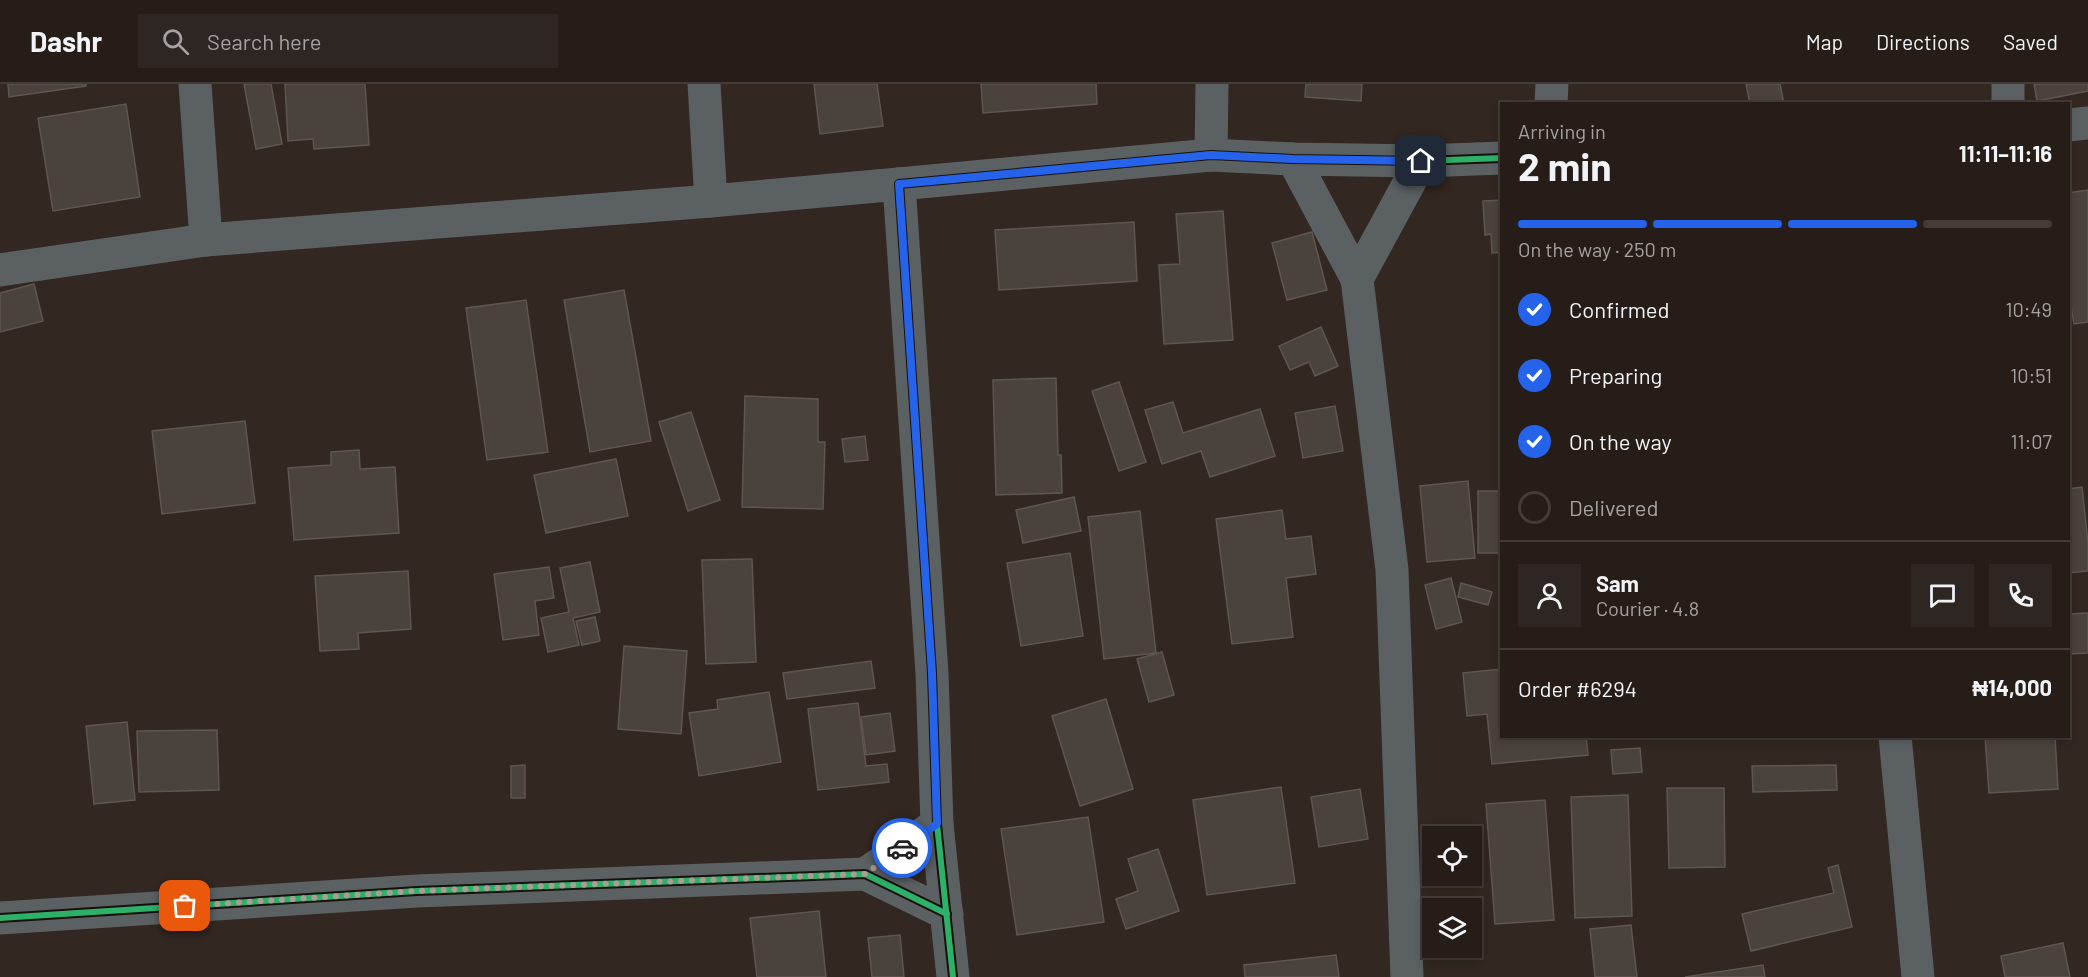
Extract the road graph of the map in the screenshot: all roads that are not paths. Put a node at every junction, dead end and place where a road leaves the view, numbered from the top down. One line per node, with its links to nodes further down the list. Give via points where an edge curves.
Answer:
1 (195, 84): 16 (street)
2 (704, 84): 15 (street)
3 (1212, 84): 10 (street)
4 (1552, 84): 6 (street)
5 (2008, 84): 7 (street)
6 (1551, 102)
7 (2008, 102)
8 (2088, 123): 9 (street)
9 (2070, 125)
10 (1211, 155): 12 (street); 14 (street)
11 (1500, 158): 13 (street)
12 (1293, 159): 13 (street); 18 (street)
13 (1421, 161): 18 (street)
14 (899, 184): 15 (street); 20 (street, via 932,673)
15 (711, 201): 16 (street)
16 (206, 240): 17 (street)
17 (0, 270)
18 (1357, 279): 25 (street, via 1392,570)
19 (1895, 738): 26 (street)
20 (937, 824): 21 (street); 22 (street)
21 (865, 874): 22 (street); 23 (street, via 417,891)
22 (947, 914): 24 (street)
23 (0, 918)
24 (953, 977)
25 (1407, 977)
26 (1918, 977)

